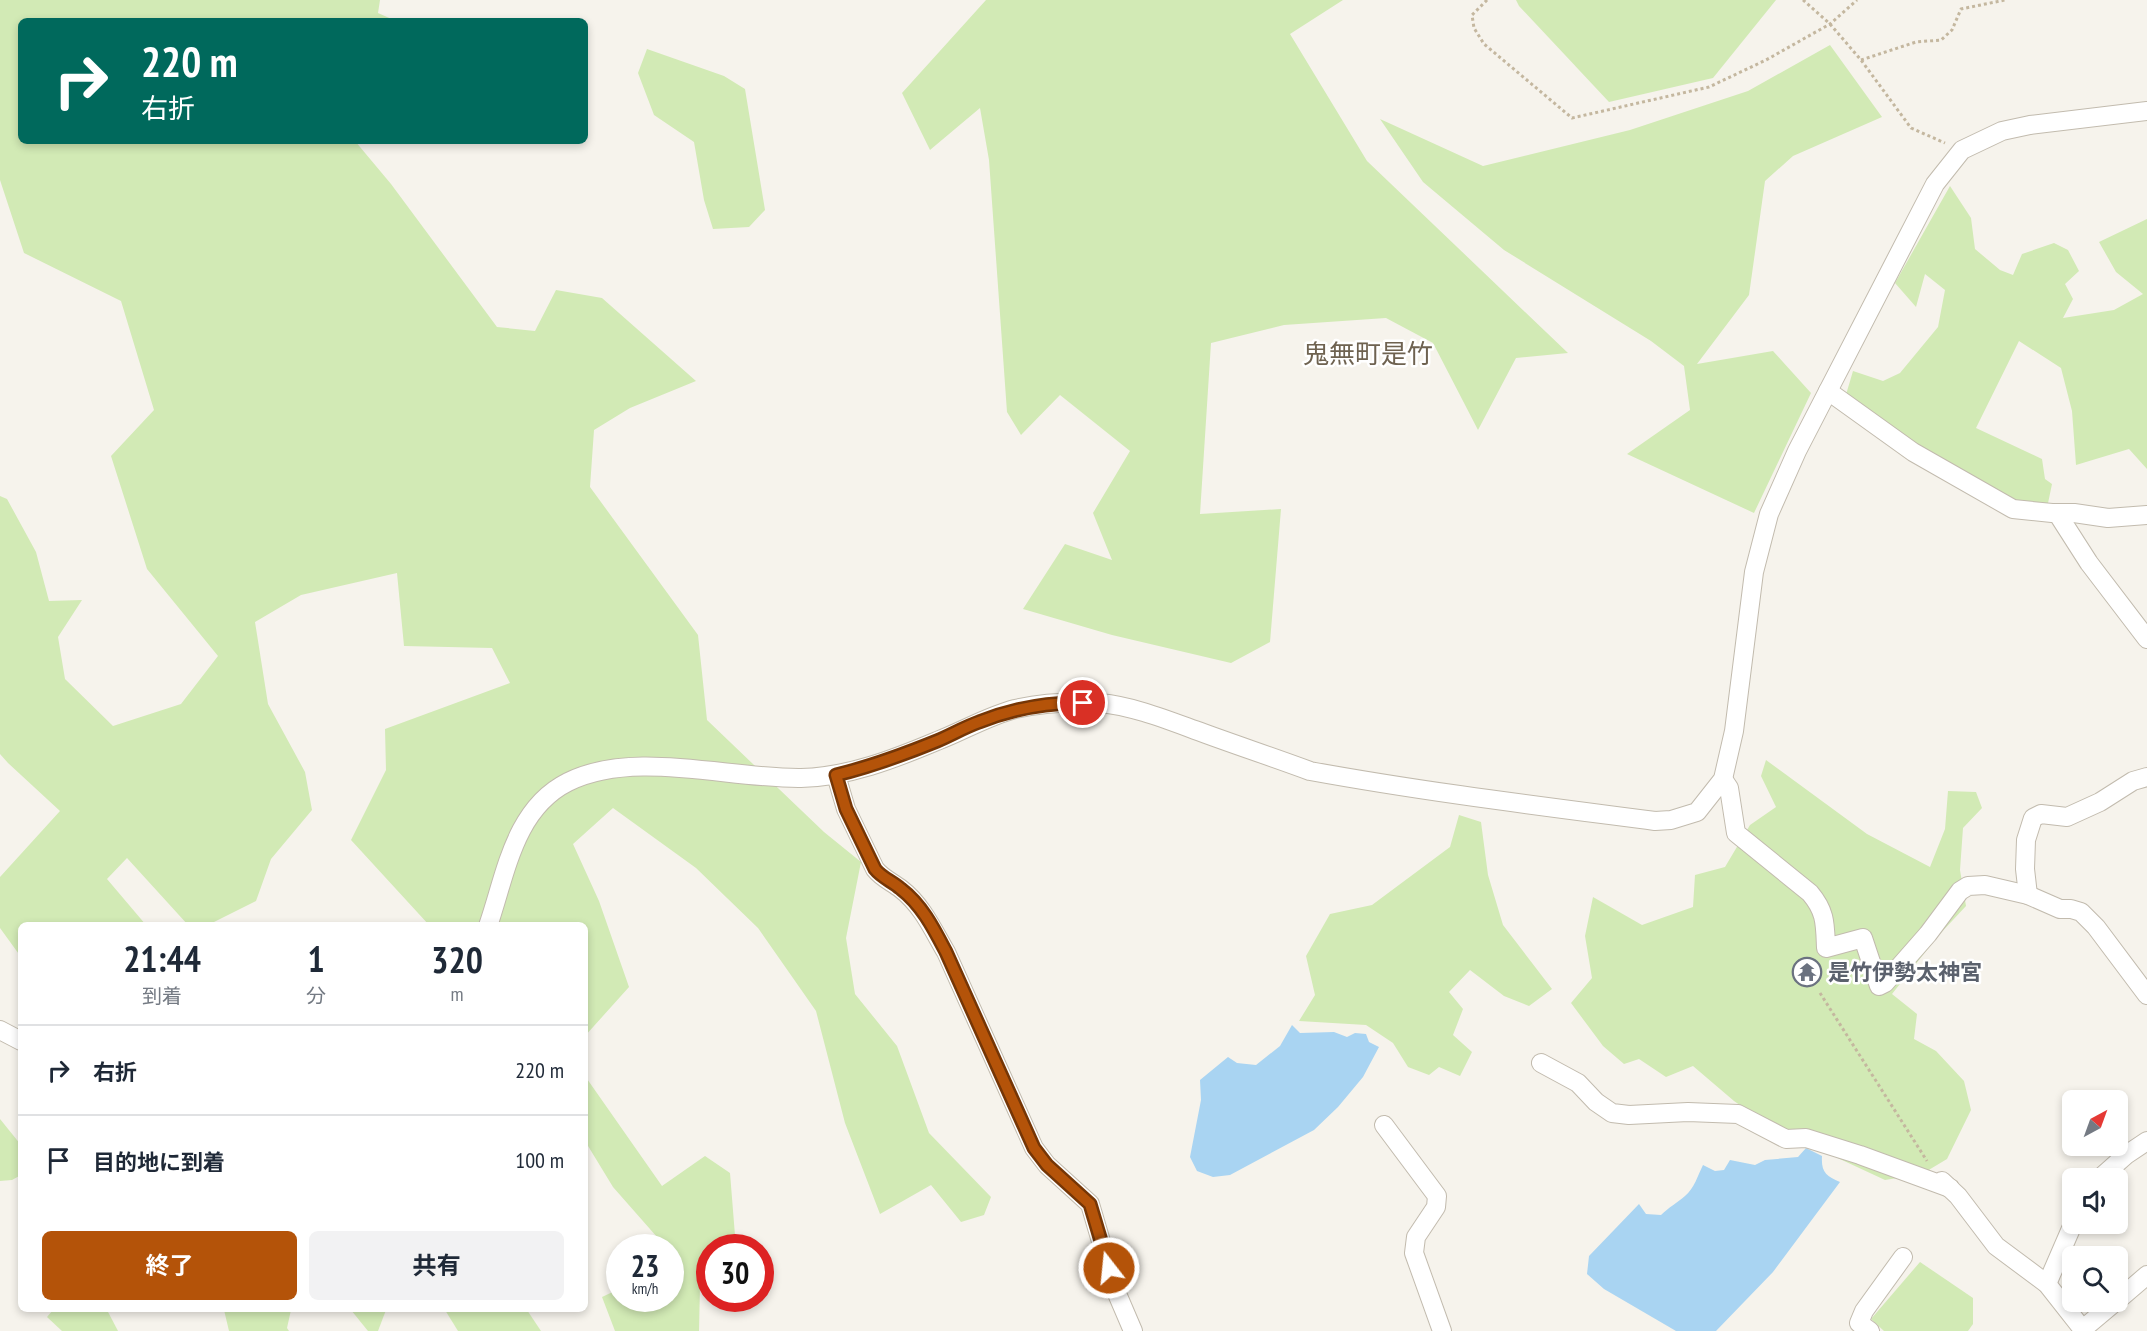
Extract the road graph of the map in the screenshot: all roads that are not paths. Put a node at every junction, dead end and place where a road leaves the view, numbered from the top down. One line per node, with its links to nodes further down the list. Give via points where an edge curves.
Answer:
1 (2147, 111): 2 (street, via 2030,124 2002,131 1962,150 1919,211)
2 (1828, 391): 3 (street, via 1913,452 2013,509); 8 (street, via 1769,514 1754,572 1734,731)
3 (2057, 513): 4 (street, via 2108,518); 5 (street, via 2089,563)
4 (2147, 515)
5 (2147, 639)
6 (836, 775): 8 (street, via 938,741 1015,709 1064,702 1126,708 1310,771 1612,816 1655,821 1697,812); 10 (street, via 800,778 641,766 606,768 568,782 546,798 524,824 513,844); 25 (street, via 846,809 875,869 916,903 946,952 1034,1148 1090,1204 1115,1289)
7 (2147, 777): 9 (street, via 2067,817 2041,814 2033,818 2026,840)
8 (1723, 779): 9 (street, via 1729,788 1736,833 1819,904 1826,948 1863,938 1879,986 1968,886 1985,885)
9 (2028, 895): 11 (street, via 2060,909 2081,912)
10 (489, 922)
11 (2147, 995)
12 (0, 1029): 13 (street)
13 (18, 1039)
14 (1541, 1063): 21 (street, via 1578,1083 1612,1113 1738,1114 1786,1139 1806,1138 1943,1182 1996,1246)
15 (1384, 1125): 26 (street, via 1437,1196 1436,1207 1416,1237 1414,1253)
16 (2147, 1141): 17 (street)
17 (2111, 1168)
18 (2069, 1234): 21 (street)
19 (1903, 1257): 27 (street, via 1864,1311 1859,1323)
20 (2147, 1275): 22 (street)
21 (2047, 1284): 24 (street)
22 (2128, 1291)
23 (2103, 1312): 24 (street)
24 (2083, 1330)
25 (1133, 1331)
26 (1442, 1331)
27 (1870, 1331)

